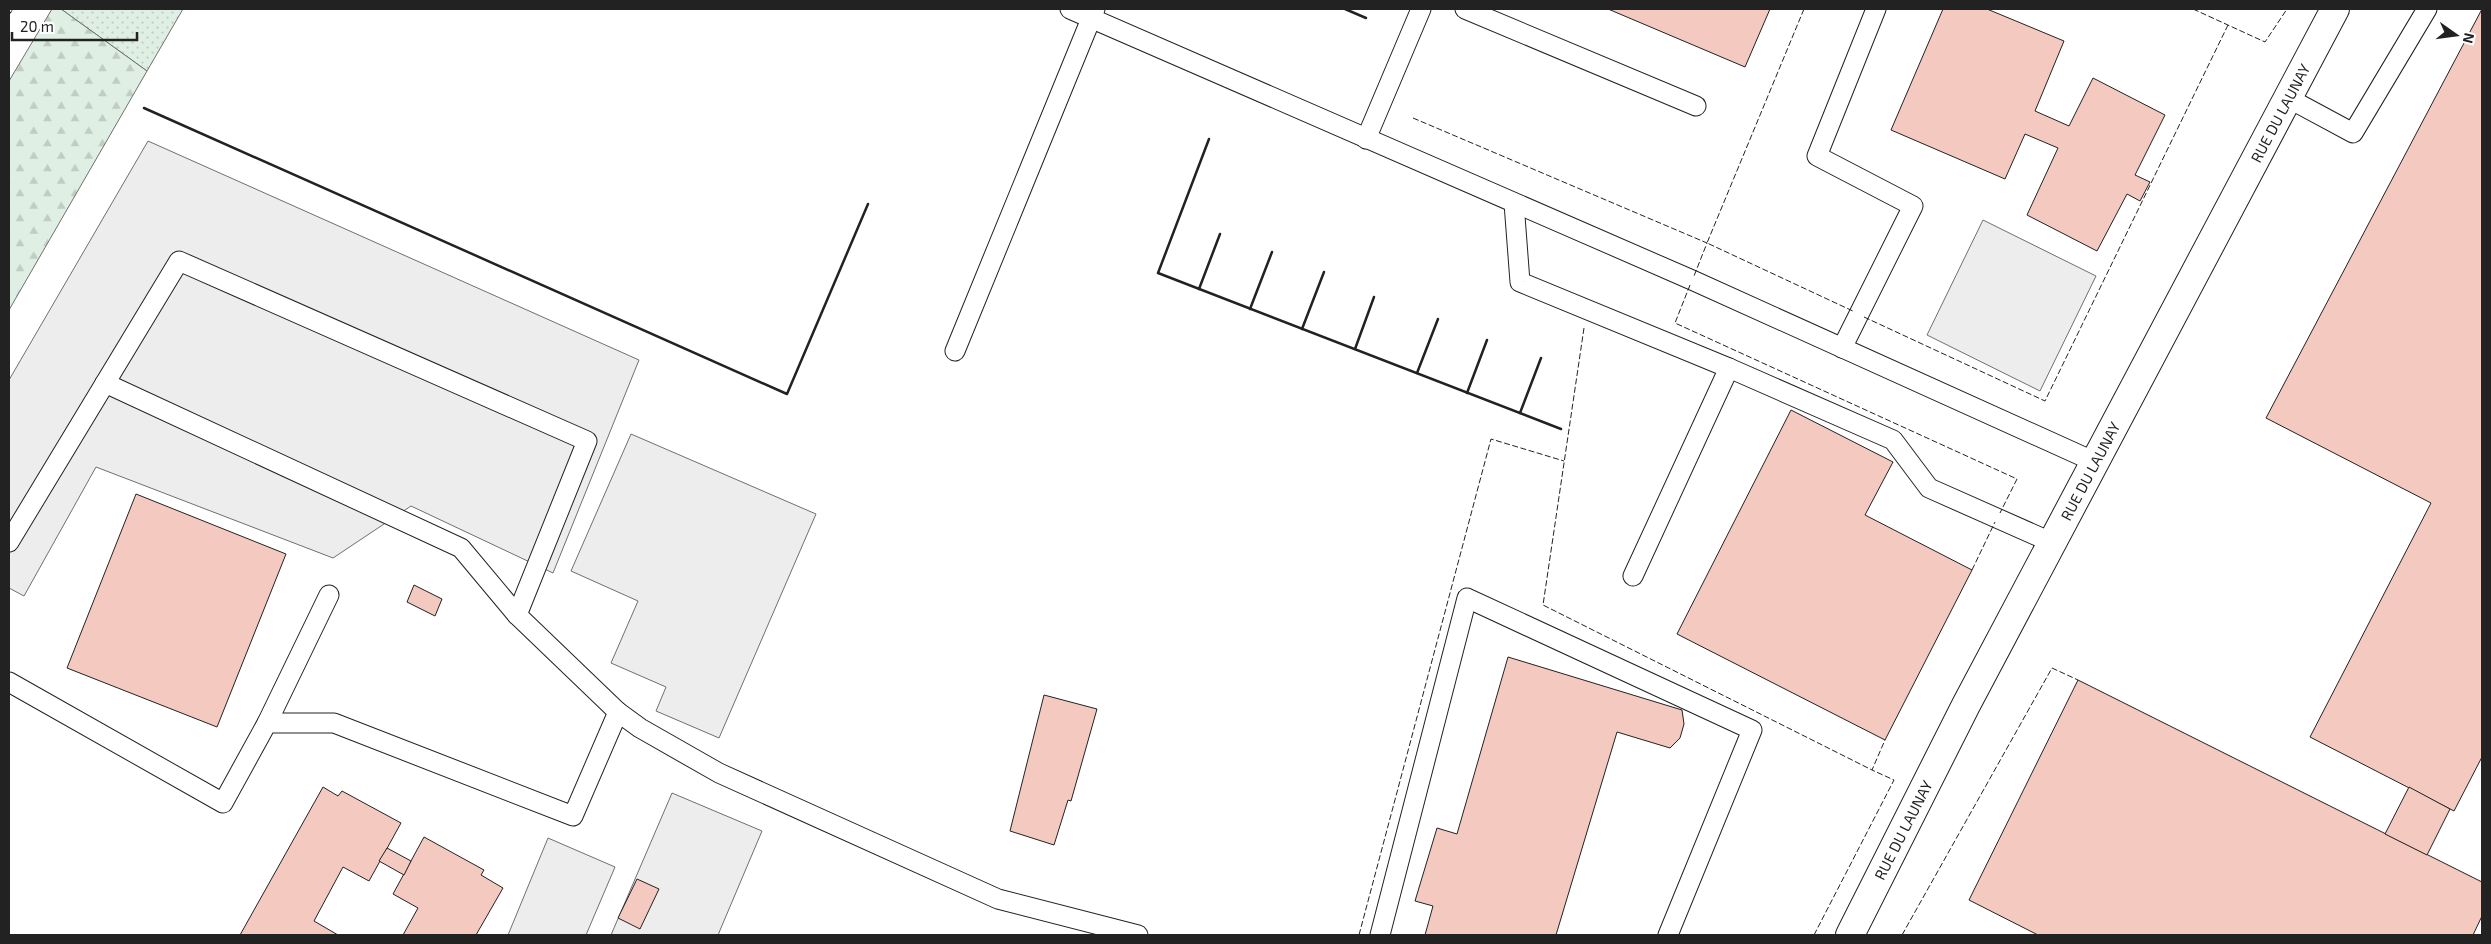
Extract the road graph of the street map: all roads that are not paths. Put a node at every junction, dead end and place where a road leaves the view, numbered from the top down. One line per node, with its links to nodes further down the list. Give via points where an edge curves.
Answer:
1 (1070, 9): 7 (lane)
2 (1421, 9): 10 (lane)
3 (1465, 9): 9 (lane)
4 (1876, 9): 12 (lane, via 1817,156 1913,206)
5 (2335, 9): 8 (street, RUE DU LAUNAY)
6 (2427, 9): 8 (lane, via 2353,134)
7 (1093, 14): 10 (lane); 13 (lane)
8 (2288, 98): 16 (street, RUE DU LAUNAY)
9 (1696, 106)
10 (1366, 139): 11 (lane)
11 (1514, 203): 12 (lane); 14 (lane, via 1520,282)
12 (1842, 348): 16 (lane)
13 (955, 351)
14 (1729, 368): 18 (lane, via 1893,440 1928,488); 19 (lane)
15 (105, 383): 17 (lane); 21 (lane, via 461,548); 21 (lane, via 179,261 587,441)
16 (2095, 462): 18 (street, RUE DU LAUNAY)
17 (9, 542)
18 (2053, 543): 28 (street, RUE DU LAUNAY, via 1966,705)
19 (1634, 576)
20 (329, 595): 24 (lane)
21 (517, 615): 23 (lane)
22 (9, 682): 24 (lane, via 223,803)
23 (618, 712): 24 (lane, via 573,816 334,723); 25 (lane, via 719,773 998,899)
24 (267, 723)
25 (1138, 935)
26 (1380, 935): 27 (lane, via 1467,598 1752,730)
27 (1668, 935)
28 (1850, 935)

